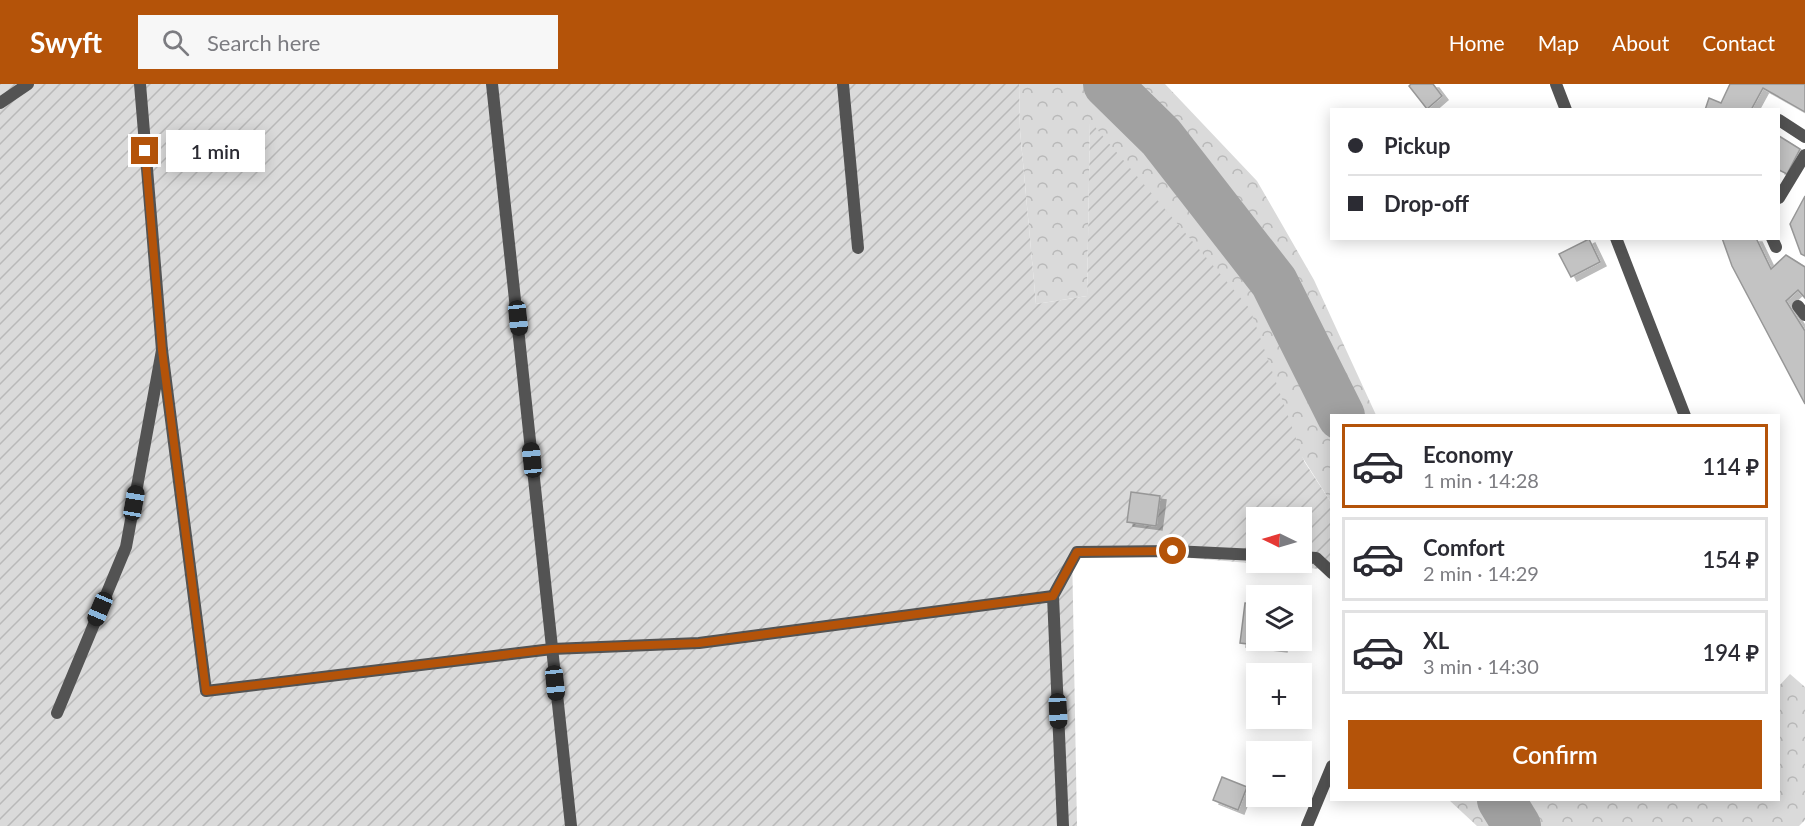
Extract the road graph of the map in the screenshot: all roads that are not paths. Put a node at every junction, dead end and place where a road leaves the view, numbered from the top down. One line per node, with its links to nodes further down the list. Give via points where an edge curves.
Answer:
1 (28, 84): 6 (street)
2 (140, 84): 14 (street)
3 (492, 84): 20 (street)
4 (843, 84): 13 (street)
5 (1556, 84): 7 (street)
6 (0, 103)
7 (1565, 108)
8 (1780, 121): 9 (street)
9 (1805, 137)
10 (1805, 155): 11 (street)
11 (1780, 196)
12 (1617, 240): 15 (street)
13 (858, 248)
14 (162, 350): 20 (street, via 206,691); 21 (street, via 126,547)
15 (1684, 414)
16 (1246, 554): 19 (street, via 1077,552)
17 (1312, 558): 18 (street)
18 (1330, 571)
19 (1053, 596): 20 (street, via 699,643); 24 (street)
20 (552, 649): 23 (street)
21 (57, 713)
22 (1330, 771): 25 (street)
23 (571, 826)
24 (1063, 826)
25 (1307, 826)

